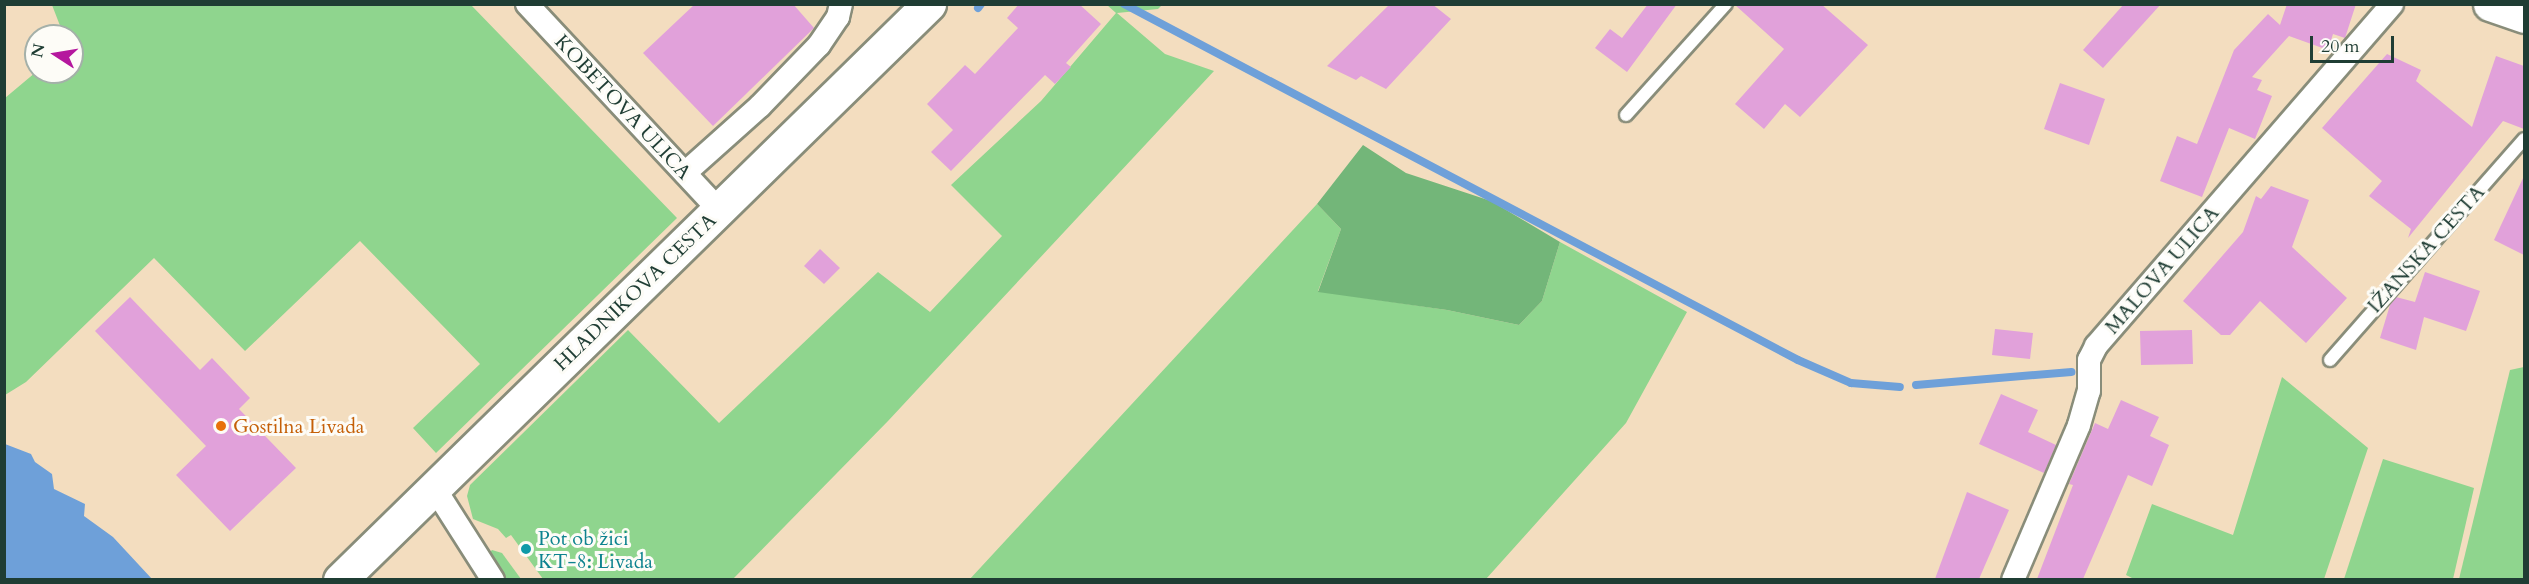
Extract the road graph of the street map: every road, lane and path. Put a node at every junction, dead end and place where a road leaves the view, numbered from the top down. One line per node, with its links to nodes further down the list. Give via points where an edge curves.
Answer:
1 (527, 4): 10 (street, KOBETOVA ULICA)
2 (841, 4): 10 (street, via 838,17 819,45 760,106)
3 (929, 4): 11 (main road, HLADNIKOVA CESTA)
4 (1726, 4): 8 (lane)
5 (2392, 4): 16 (street, MALOVA ULICA, via 2096,346 2089,360 2089,390 2079,425)
6 (2490, 4): 7 (main road)
7 (2524, 16)
8 (1626, 115)
9 (2524, 139): 12 (lane, IŽANSKA CESTA)
10 (685, 173): 11 (street, KOBETOVA ULICA)
11 (720, 210): 13 (main road, HLADNIKOVA CESTA)
12 (2330, 360)
13 (435, 489): 14 (main road, HLADNIKOVA CESTA); 15 (street)
14 (340, 579)
15 (493, 579)
16 (2013, 579)

